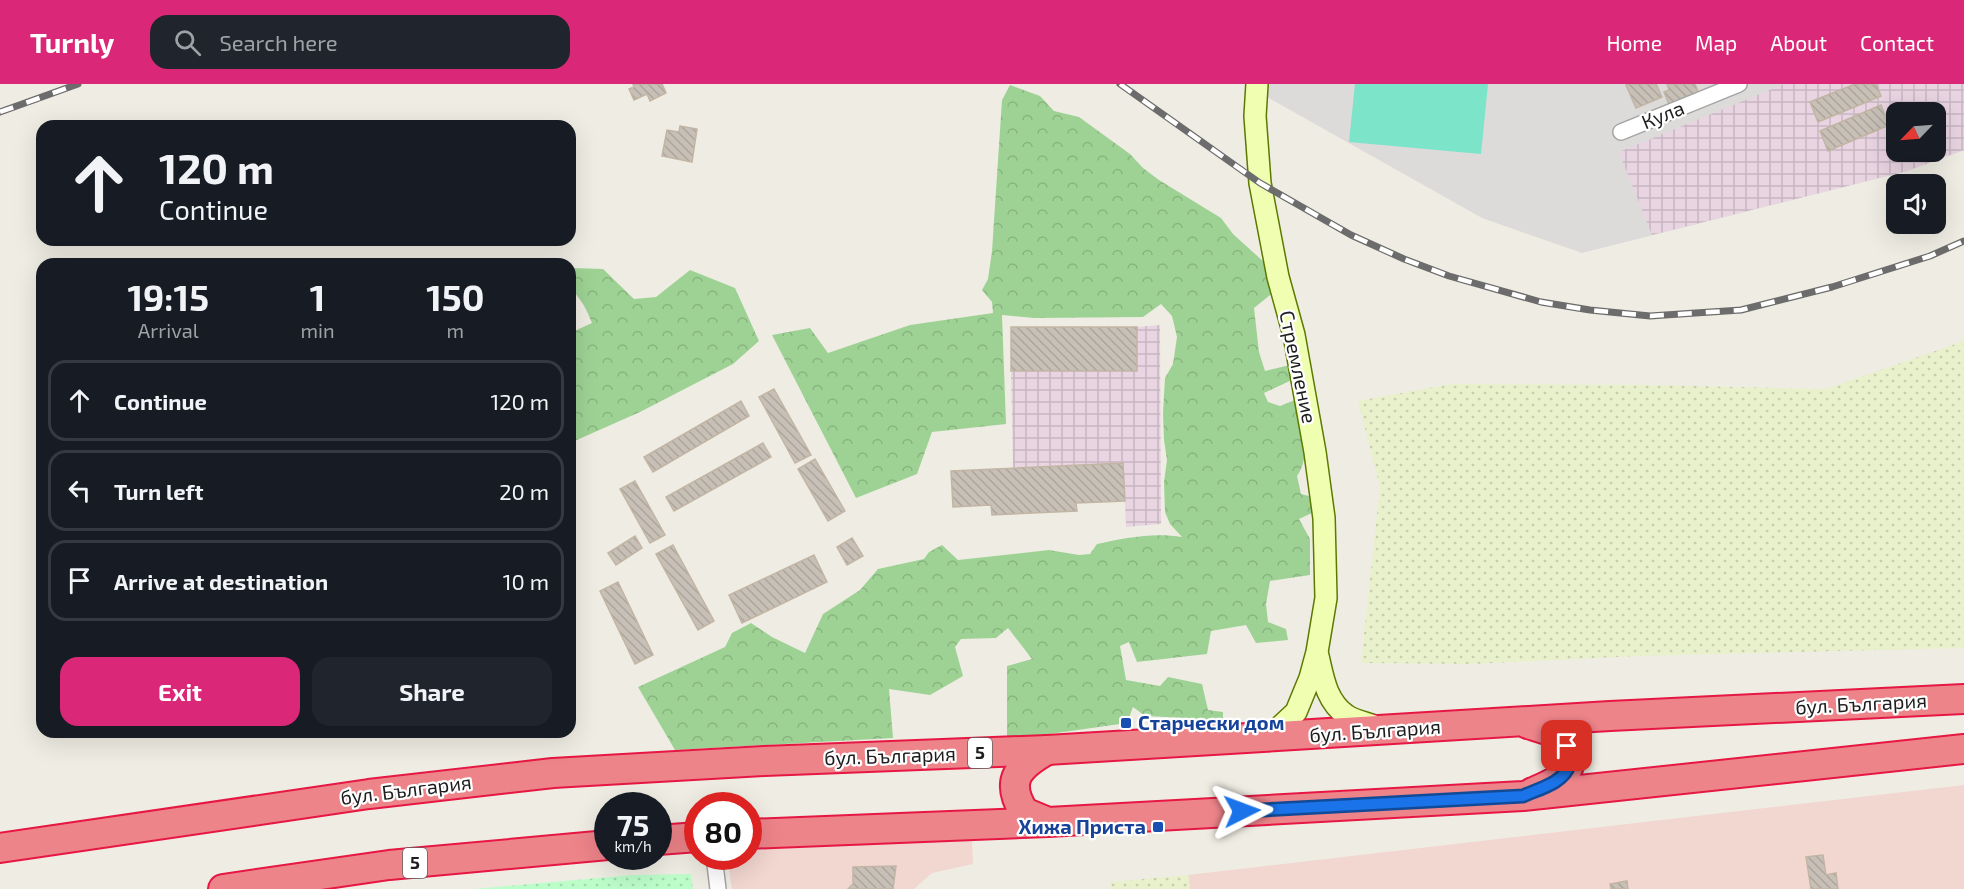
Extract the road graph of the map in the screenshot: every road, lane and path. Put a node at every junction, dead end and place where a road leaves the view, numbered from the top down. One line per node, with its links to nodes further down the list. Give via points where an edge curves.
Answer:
1 (1257, 84): 4 (street, Стремление, via 1260,183 1294,335 1324,518 1326,598)
2 (1739, 84): 3 (street, Кула)
3 (1621, 132)
4 (1317, 652): 7 (street, via 1325,689 1335,704 1346,716); 8 (street, Стремление, via 1296,712)
5 (1964, 699): 6 (highway, бул. България / 5)
6 (1520, 721): 7 (highway, бул. България / 5); 11 (highway, via 1557,734 1567,746 1570,763 1564,775)
7 (1386, 730): 8 (highway, бул. България / 5)
8 (1268, 738): 10 (highway, бул. България / 5)
9 (1964, 749): 11 (highway)
10 (1047, 750): 12 (highway, via 1026,762 1016,780 1015,792 1024,812); 15 (highway, бул. България / 5, via 554,773 369,794)
11 (1523, 796): 12 (highway)
12 (1048, 822): 13 (highway)
13 (762, 833)
14 (594, 846): 17 (highway, 5, via 389,865)
15 (0, 848)
16 (716, 870): 18 (street)
17 (223, 889)
18 (718, 889)

